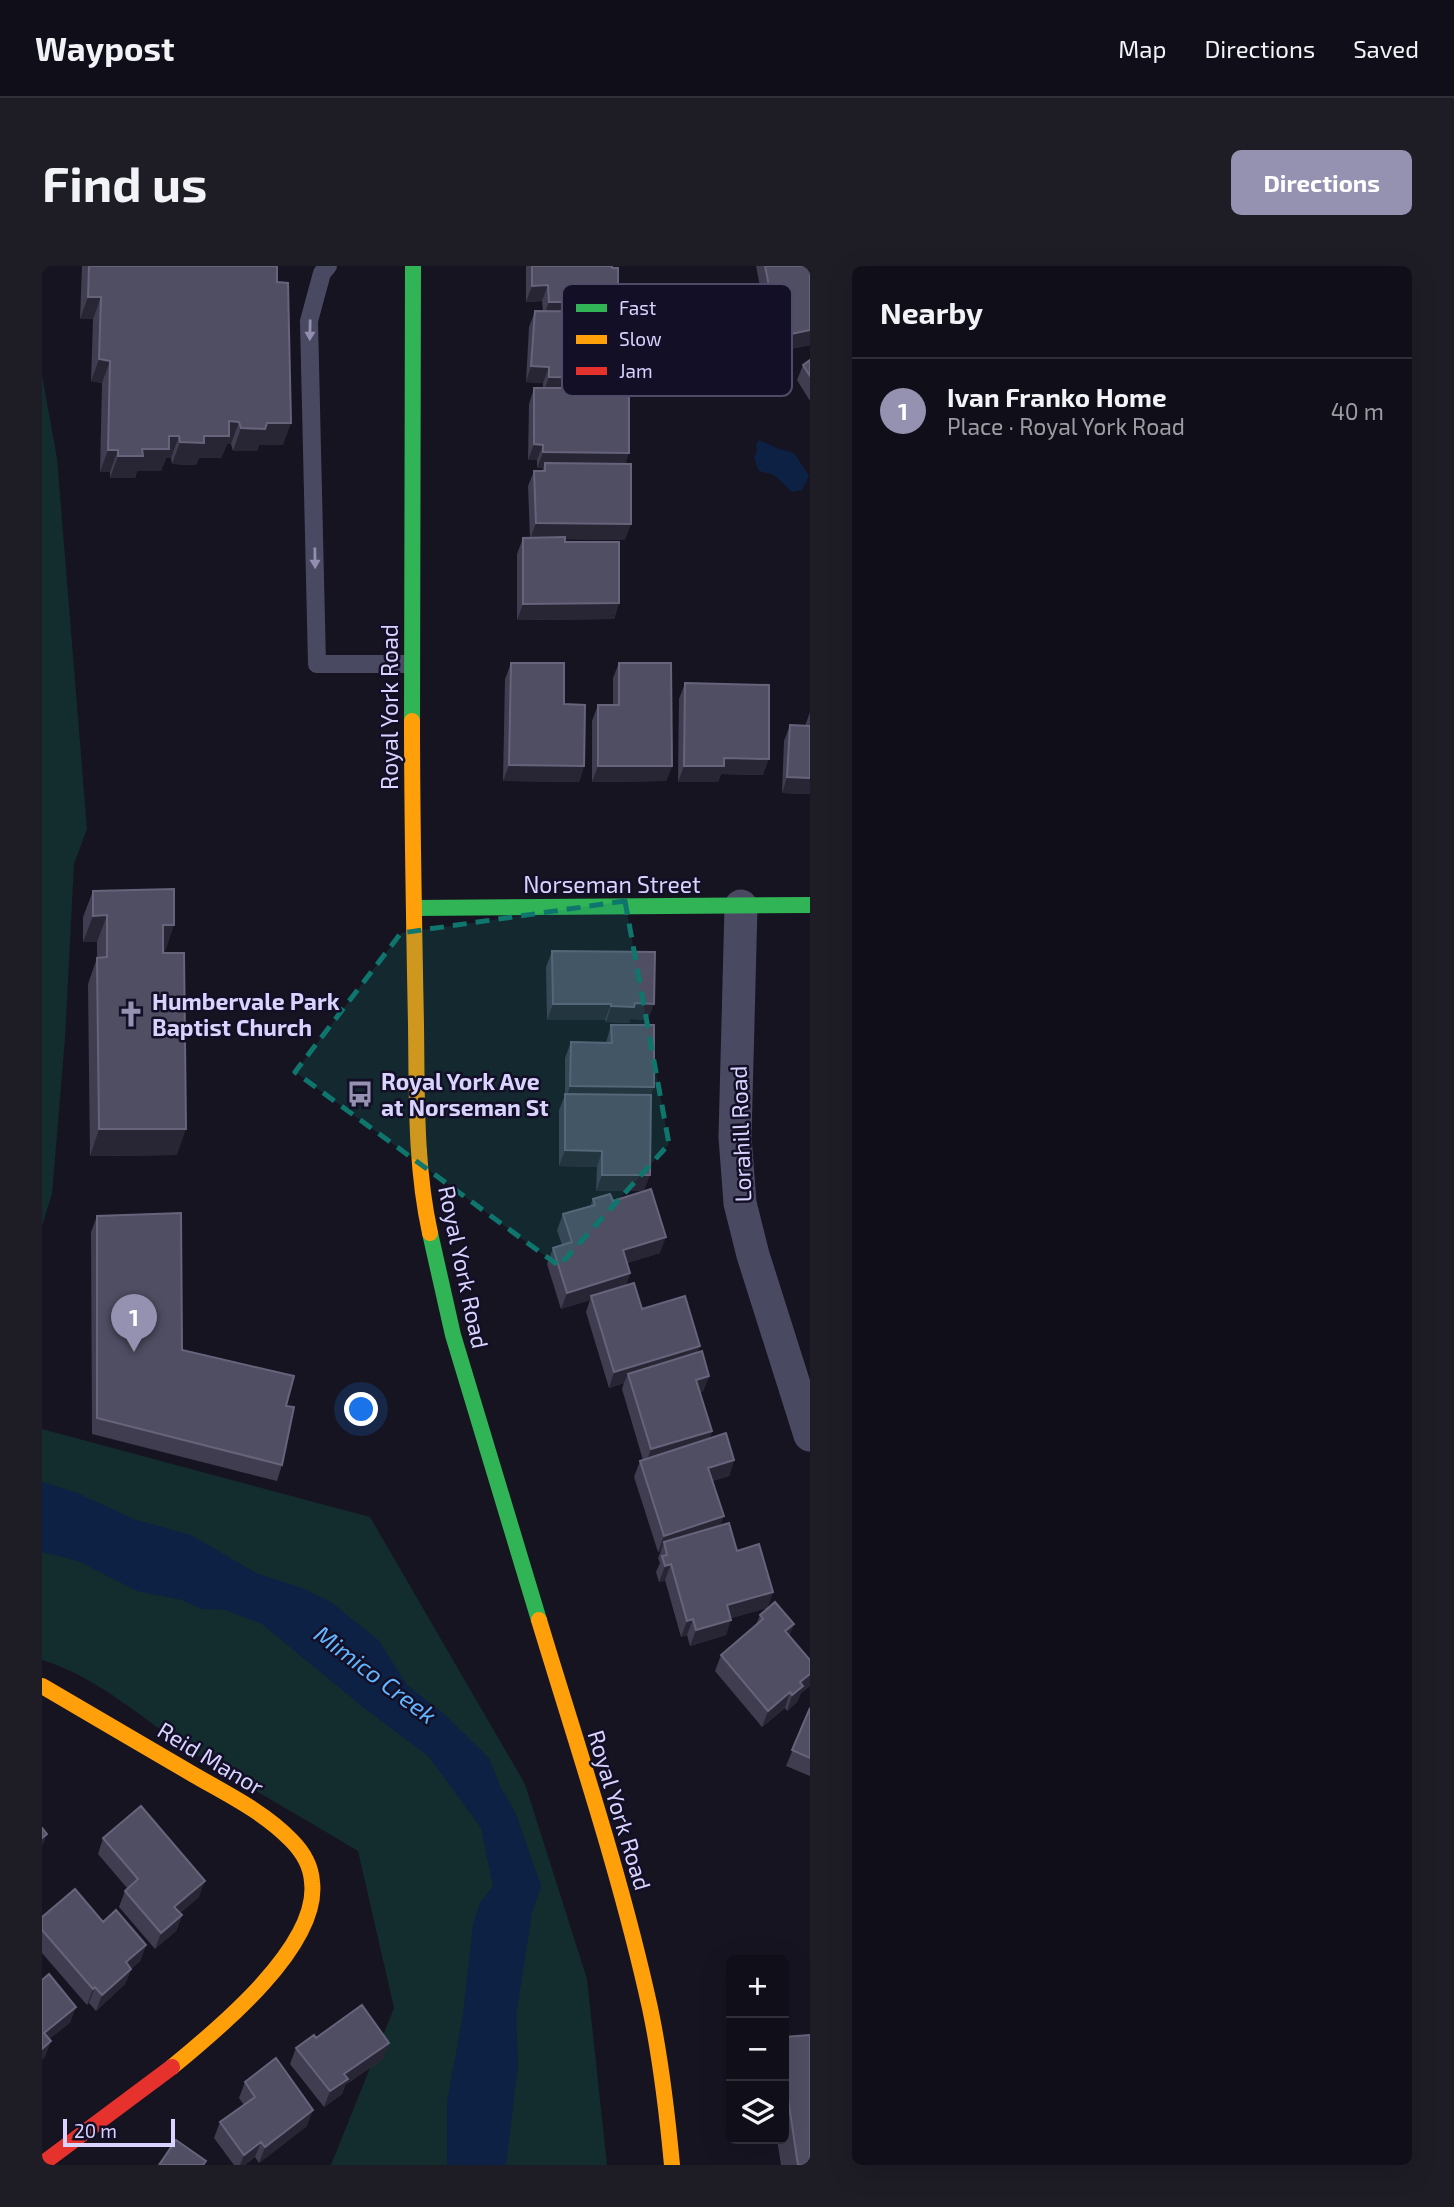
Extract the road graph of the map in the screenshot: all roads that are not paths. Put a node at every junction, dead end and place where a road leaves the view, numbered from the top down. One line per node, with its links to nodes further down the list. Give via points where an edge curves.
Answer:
1 (328, 266): 3 (lane, one-way to 3, via 309,321 317,664)
2 (413, 266): 3 (main road, Royal York Road)
3 (411, 664): 6 (main road, Royal York Road)
4 (810, 905): 5 (main road, Norseman Street)
5 (741, 906): 6 (main road, Norseman Street); 7 (street, Lorahill Road, via 735,1137 740,1203)
6 (414, 908): 10 (main road, Royal York Road, via 417,1103 426,1215 453,1335 627,1911 653,2022)
7 (810, 1435)
8 (42, 1686): 9 (main road, Reid Manor, via 282,1830 300,1847 313,1886 304,1925 255,1993 207,2040)
9 (42, 2164)
10 (672, 2165)

